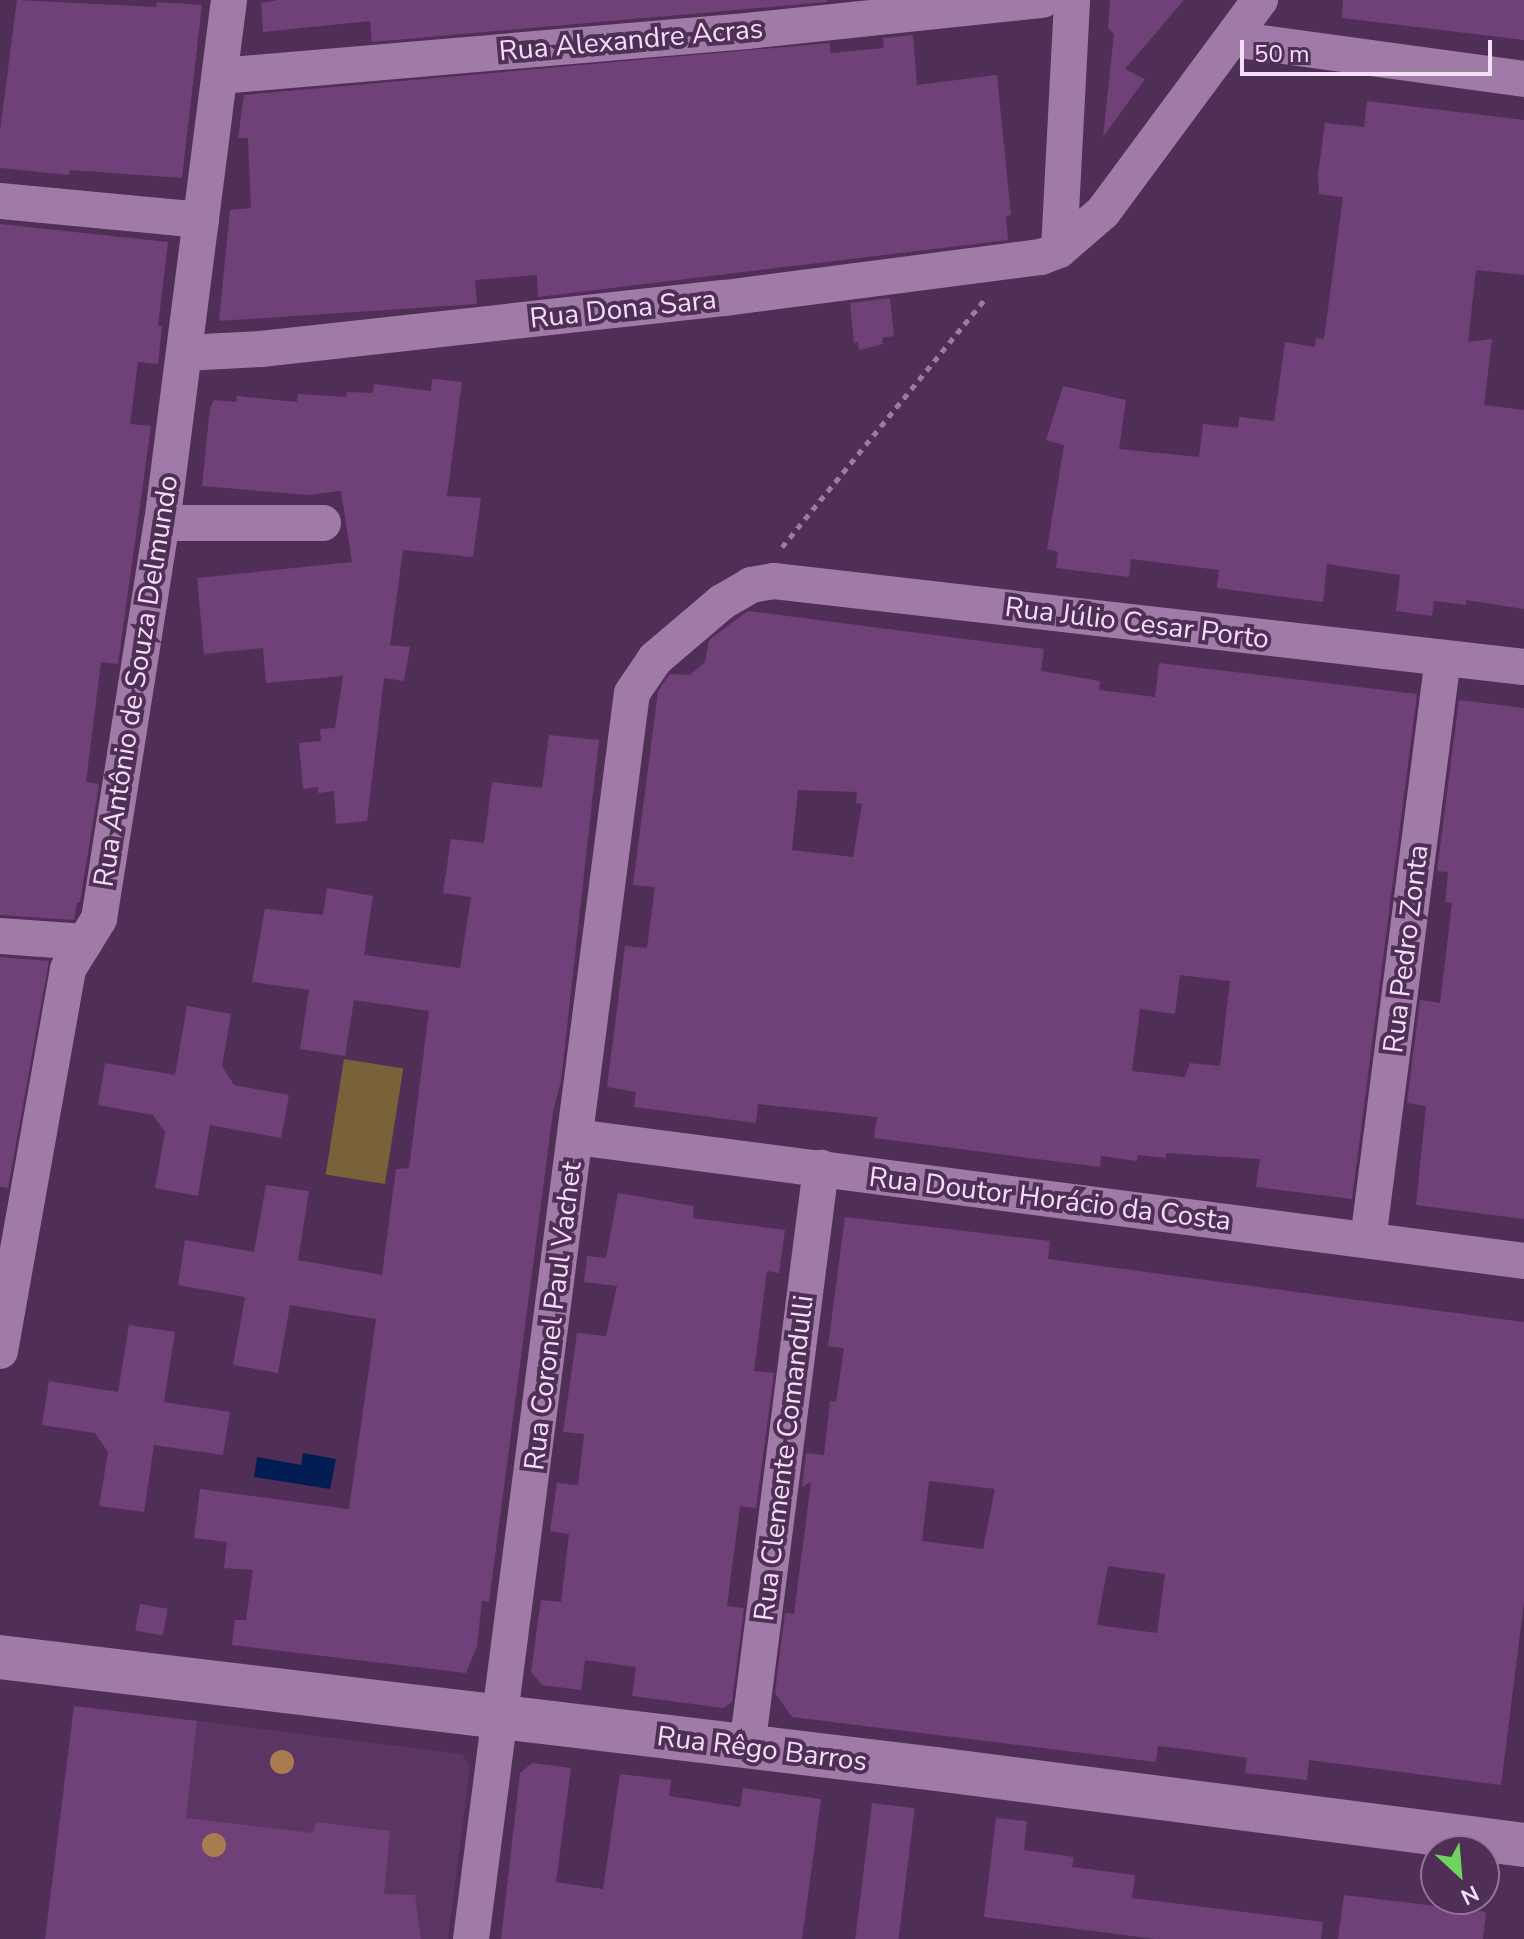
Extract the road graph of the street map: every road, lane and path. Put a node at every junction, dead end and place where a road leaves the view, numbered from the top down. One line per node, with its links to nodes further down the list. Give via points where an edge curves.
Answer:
1 (229, 0): 6 (street, Rua Antônio de Souza Delmundo)
2 (1042, 0): 6 (street, Rua Alexandre Acras)
3 (1072, 0): 10 (street)
4 (1260, 0): 5 (street)
5 (1232, 39): 7 (street); 10 (street, via 1103,212)
6 (220, 76): 9 (street, Rua Antônio de Souza Delmundo)
7 (1524, 79)
8 (0, 201): 9 (street)
9 (201, 220): 12 (street, Rua Antônio de Souza Delmundo)
10 (1059, 250): 11 (street, Rua Dona Sara)
11 (1015, 263): 12 (street, Rua Dona Sara); 15 (path)
12 (184, 353): 13 (street, Rua Antônio de Souza Delmundo)
13 (162, 523): 14 (street); 19 (street, Rua Antônio de Souza Delmundo, via 99,919)
14 (323, 523)
15 (751, 585): 16 (street, Rua Júlio Cesar Porto, via 774,581); 20 (street, Rua Coronel Paul Vachet, via 655,659 632,693)
16 (1443, 658): 17 (street, Rua Júlio Cesar Porto); 22 (street, Rua Pedro Zonta)
17 (1524, 667)
18 (0, 936): 19 (street)
19 (85, 942): 24 (street, Rua Antônio de Souza Delmundo, via 68,969)
20 (576, 1137): 21 (street, Rua Doutor Horácio da Costa); 26 (street, Rua Coronel Paul Vachet)
21 (821, 1168): 22 (street, Rua Doutor Horácio da Costa); 27 (street, Rua Clemente Comandulli)
22 (1368, 1240): 23 (street, Rua Doutor Horácio da Costa)
23 (1524, 1261)
24 (0, 1351)
25 (0, 1657): 26 (street, Rua Rêgo Barros)
26 (497, 1718): 27 (street, Rua Rêgo Barros); 29 (street, Rua Coronel Paul Vachet)
27 (747, 1748): 28 (street, Rua Rêgo Barros)
28 (1524, 1845)
29 (471, 1939)

